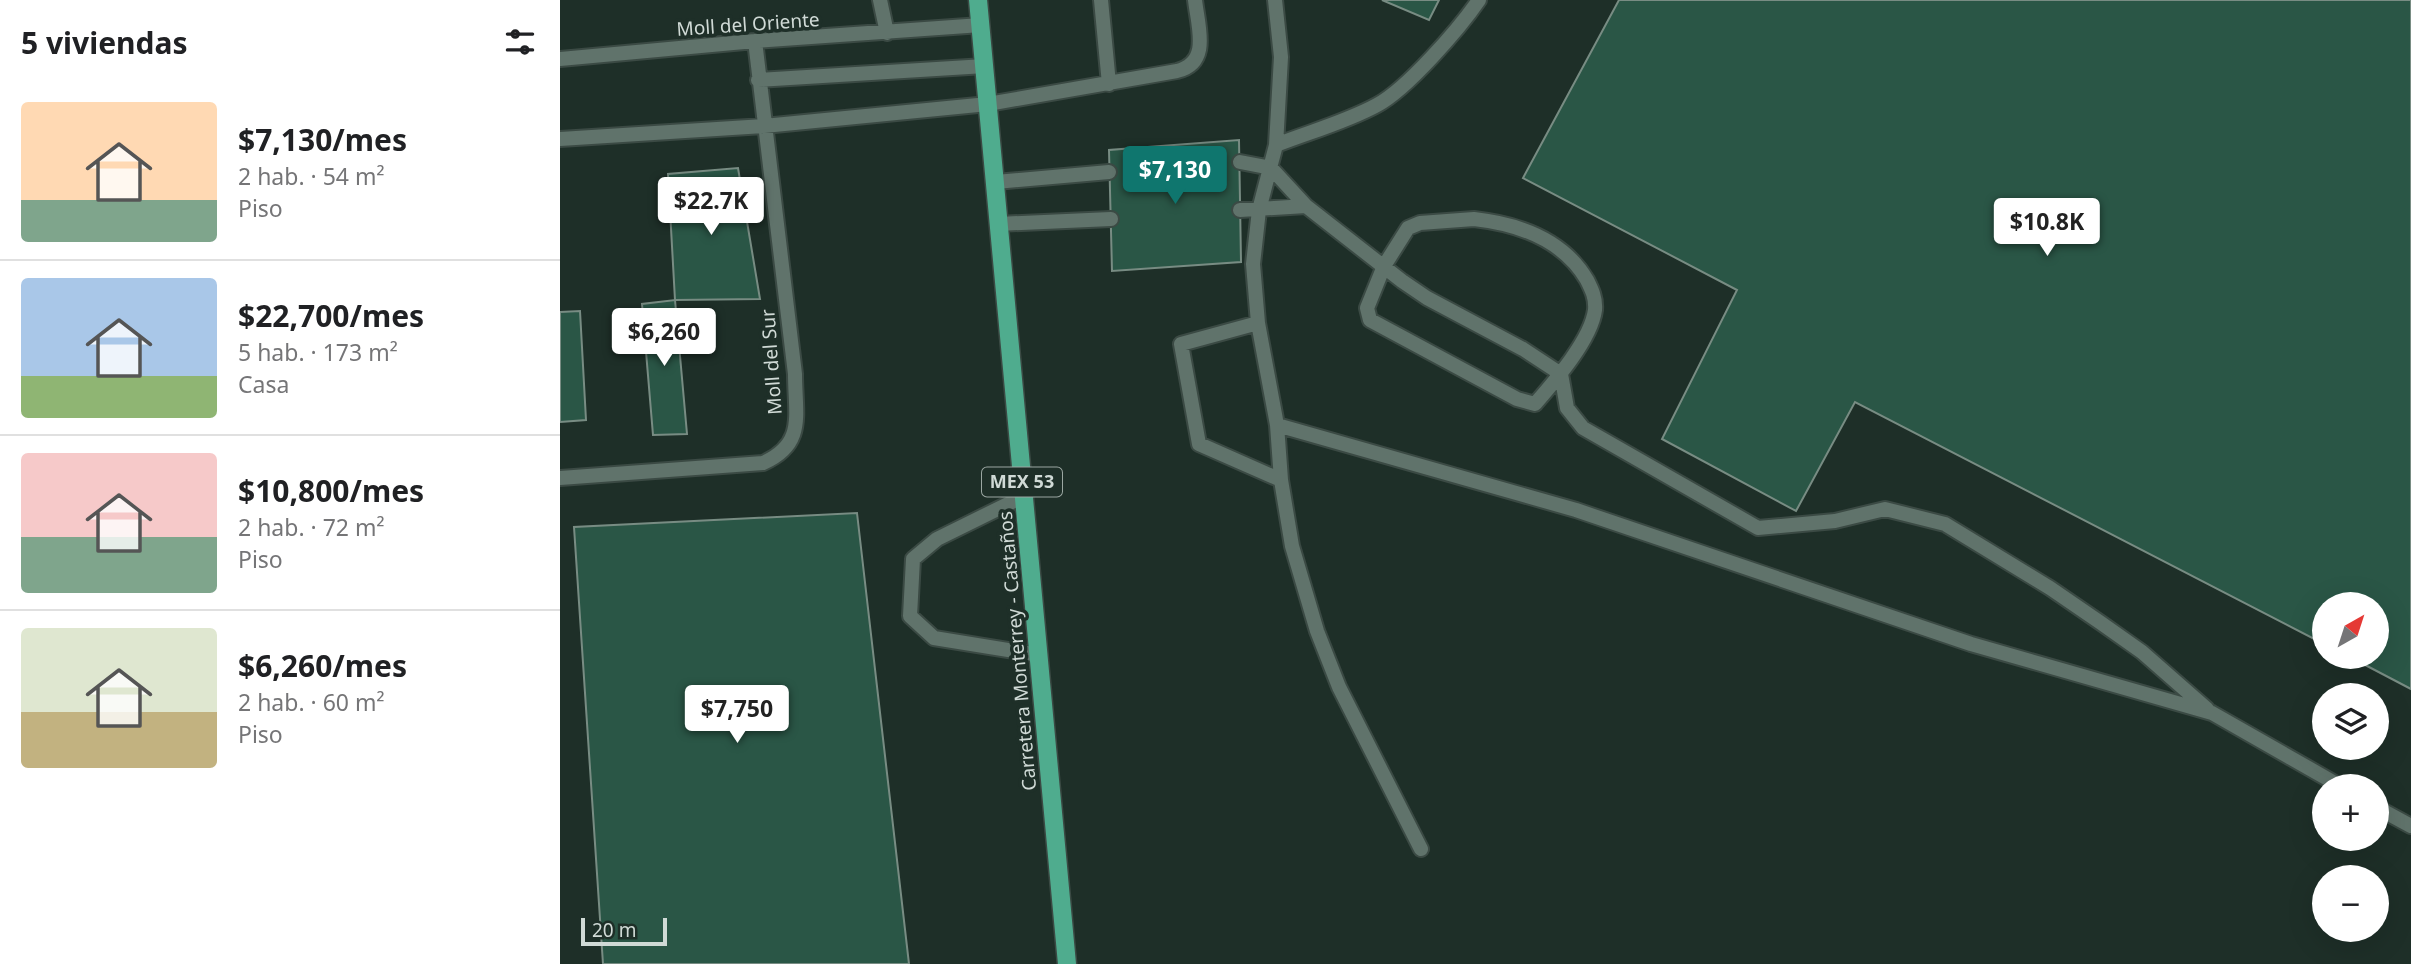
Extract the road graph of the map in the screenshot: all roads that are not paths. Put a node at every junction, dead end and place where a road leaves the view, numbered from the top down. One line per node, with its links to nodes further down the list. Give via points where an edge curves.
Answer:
1 (880, 0): 8 (lane)
2 (978, 0): 7 (main road, Carretera Monterrey - Castaños / MEX 53)
3 (1101, 0): 13 (lane)
4 (1195, 0): 13 (lane, via 1200,52 1195,62 1187,69)
5 (1275, 0): 17 (lane, via 1281,57)
6 (1479, 0): 17 (lane, via 1401,87 1379,104)
7 (981, 25): 8 (lane, Moll del Oriente); 11 (main road, Carretera Monterrey - Castaños / MEX 53)
8 (887, 33): 9 (lane, Moll del Oriente)
9 (755, 41): 10 (lane, Moll del Oriente); 12 (lane, Moll del Sur)
10 (560, 59)
11 (985, 66): 12 (lane); 14 (main road, Carretera Monterrey - Castaños / MEX 53)
12 (758, 80): 15 (lane, Moll del Sur)
13 (1109, 83): 14 (lane)
14 (988, 104): 15 (lane); 21 (main road, Carretera Monterrey - Castaños / MEX 53)
15 (764, 126): 16 (lane); 31 (lane, Moll del Sur, via 795,374 795,430 790,446 763,463)
16 (560, 139)
17 (1276, 145): 19 (lane)
18 (1240, 162): 19 (lane)
19 (1271, 167): 22 (lane); 23 (lane)
20 (1109, 172): 21 (lane)
21 (996, 181): 26 (main road, Carretera Monterrey - Castaños / MEX 53)
22 (1306, 206): 23 (lane); 27 (lane)
23 (1259, 210): 24 (lane); 28 (lane, via 1253,264)
24 (1240, 211)
25 (1111, 219): 26 (lane)
26 (998, 224): 33 (main road, Carretera Monterrey - Castaños / MEX 53)
27 (1384, 265): 29 (lane, via 1427,298); 29 (lane, via 1367,308 1370,320 1517,399 1535,404); 29 (lane, via 1408,229 1420,223 1453,220 1501,222 1565,251 1594,293 1595,310)
28 (1258, 323): 30 (lane); 32 (lane, via 1181,344 1199,444)
29 (1561, 374): 35 (lane, via 1567,408 1583,428 1758,528 1835,521 1885,509 1945,524 2050,588 2142,652)
30 (1277, 425): 32 (lane); 35 (lane, via 1576,510 1971,644)
31 (560, 478)
32 (1281, 480): 39 (lane, via 1292,546 1317,631 1339,687)
33 (1024, 496): 34 (main road, Carretera Monterrey - Castaños / MEX 53); 34 (lane, via 937,539 913,559 910,616 934,638)
34 (1039, 655): 40 (main road, Carretera Monterrey - Castaños / MEX 53)
35 (2212, 713): 36 (lane)
36 (2319, 774)
37 (2389, 814): 38 (lane)
38 (2411, 826)
39 (1421, 849)
40 (1067, 964)

